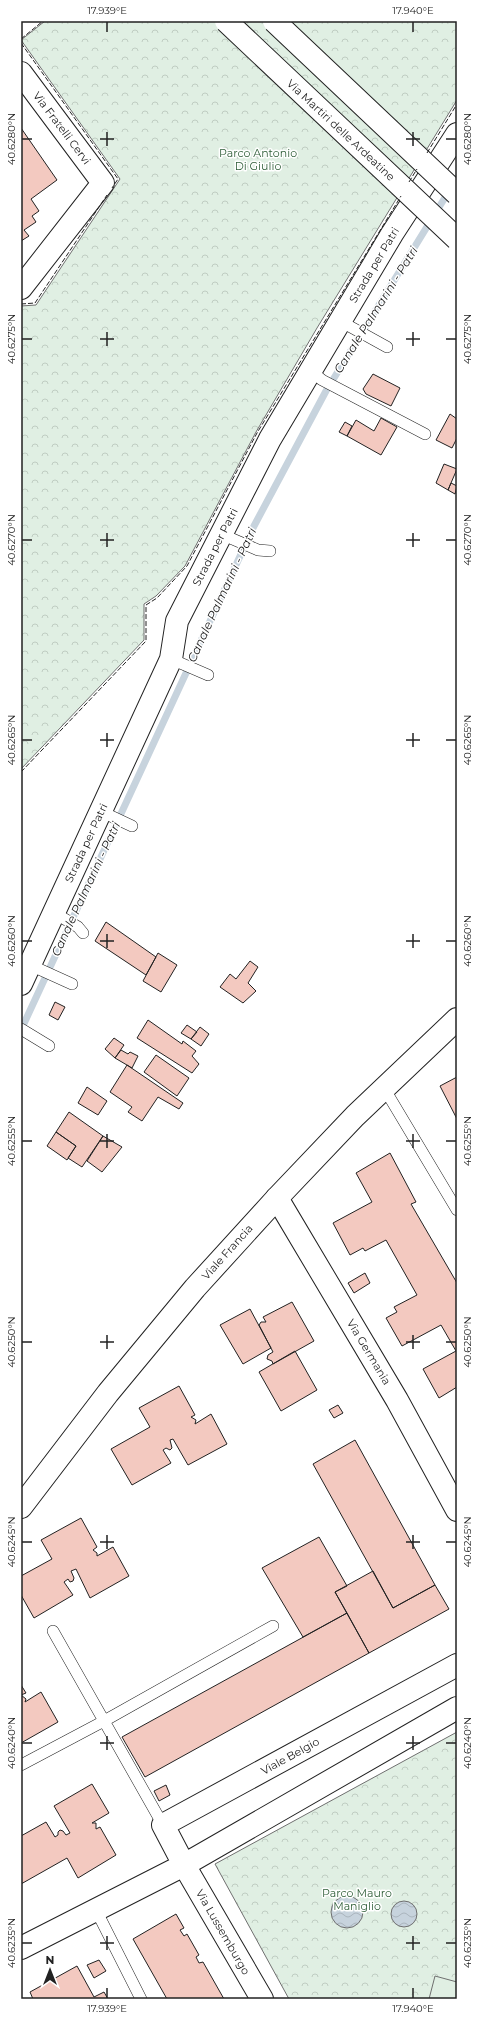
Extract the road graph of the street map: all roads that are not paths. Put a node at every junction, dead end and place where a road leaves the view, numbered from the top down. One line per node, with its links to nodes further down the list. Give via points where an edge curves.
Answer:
1 (226, 21): 6 (street, Via Martiri delle Ardeatine, bridge)
2 (274, 21): 5 (street, bridge)
3 (21, 73): 7 (street, Via Fratelli Cervi, via 103,183)
4 (457, 134): 8 (street, Strada per Patri, via 392,234)
5 (457, 194)
6 (457, 239)
7 (21, 288)
8 (346, 324): 9 (lane); 10 (street, Strada per Patri)
9 (387, 347)
10 (316, 375): 11 (lane); 12 (street, Strada per Patri, via 270,439)
11 (425, 434)
12 (229, 538): 13 (lane, via 258,550); 14 (street, Strada per Patri, via 176,620)
13 (270, 551)
14 (175, 660): 15 (lane); 16 (street, Strada per Patri)
15 (203, 674)
16 (100, 811): 17 (lane); 18 (street, Strada per Patri)
17 (132, 826)
18 (58, 915): 19 (lane); 20 (street, Strada per Patri)
19 (81, 930)
20 (30, 973): 21 (lane, via 58,978)
21 (72, 984)
22 (457, 1019): 25 (street, Viale Francia)
23 (26, 1031): 24 (lane)
24 (49, 1046)
25 (384, 1088): 26 (street, Viale Francia); 27 (lane)
26 (277, 1198): 28 (street, Viale Francia, via 195,1288 117,1382); 29 (street, Via Germania, via 397,1400)
27 (457, 1210)
28 (21, 1507)
29 (457, 1510)
30 (273, 1626): 34 (lane)
31 (53, 1630): 34 (lane)
32 (457, 1665): 36 (street, Viale Belgio)
33 (457, 1708): 37 (street)
34 (104, 1721): 35 (lane); 36 (lane)
35 (21, 1765)
36 (163, 1825): 37 (street)
37 (184, 1865): 38 (street); 41 (street, Via Lussemburgo)
38 (96, 1910): 39 (street); 40 (lane)
39 (21, 1948)
40 (141, 1999)
41 (262, 1999)

